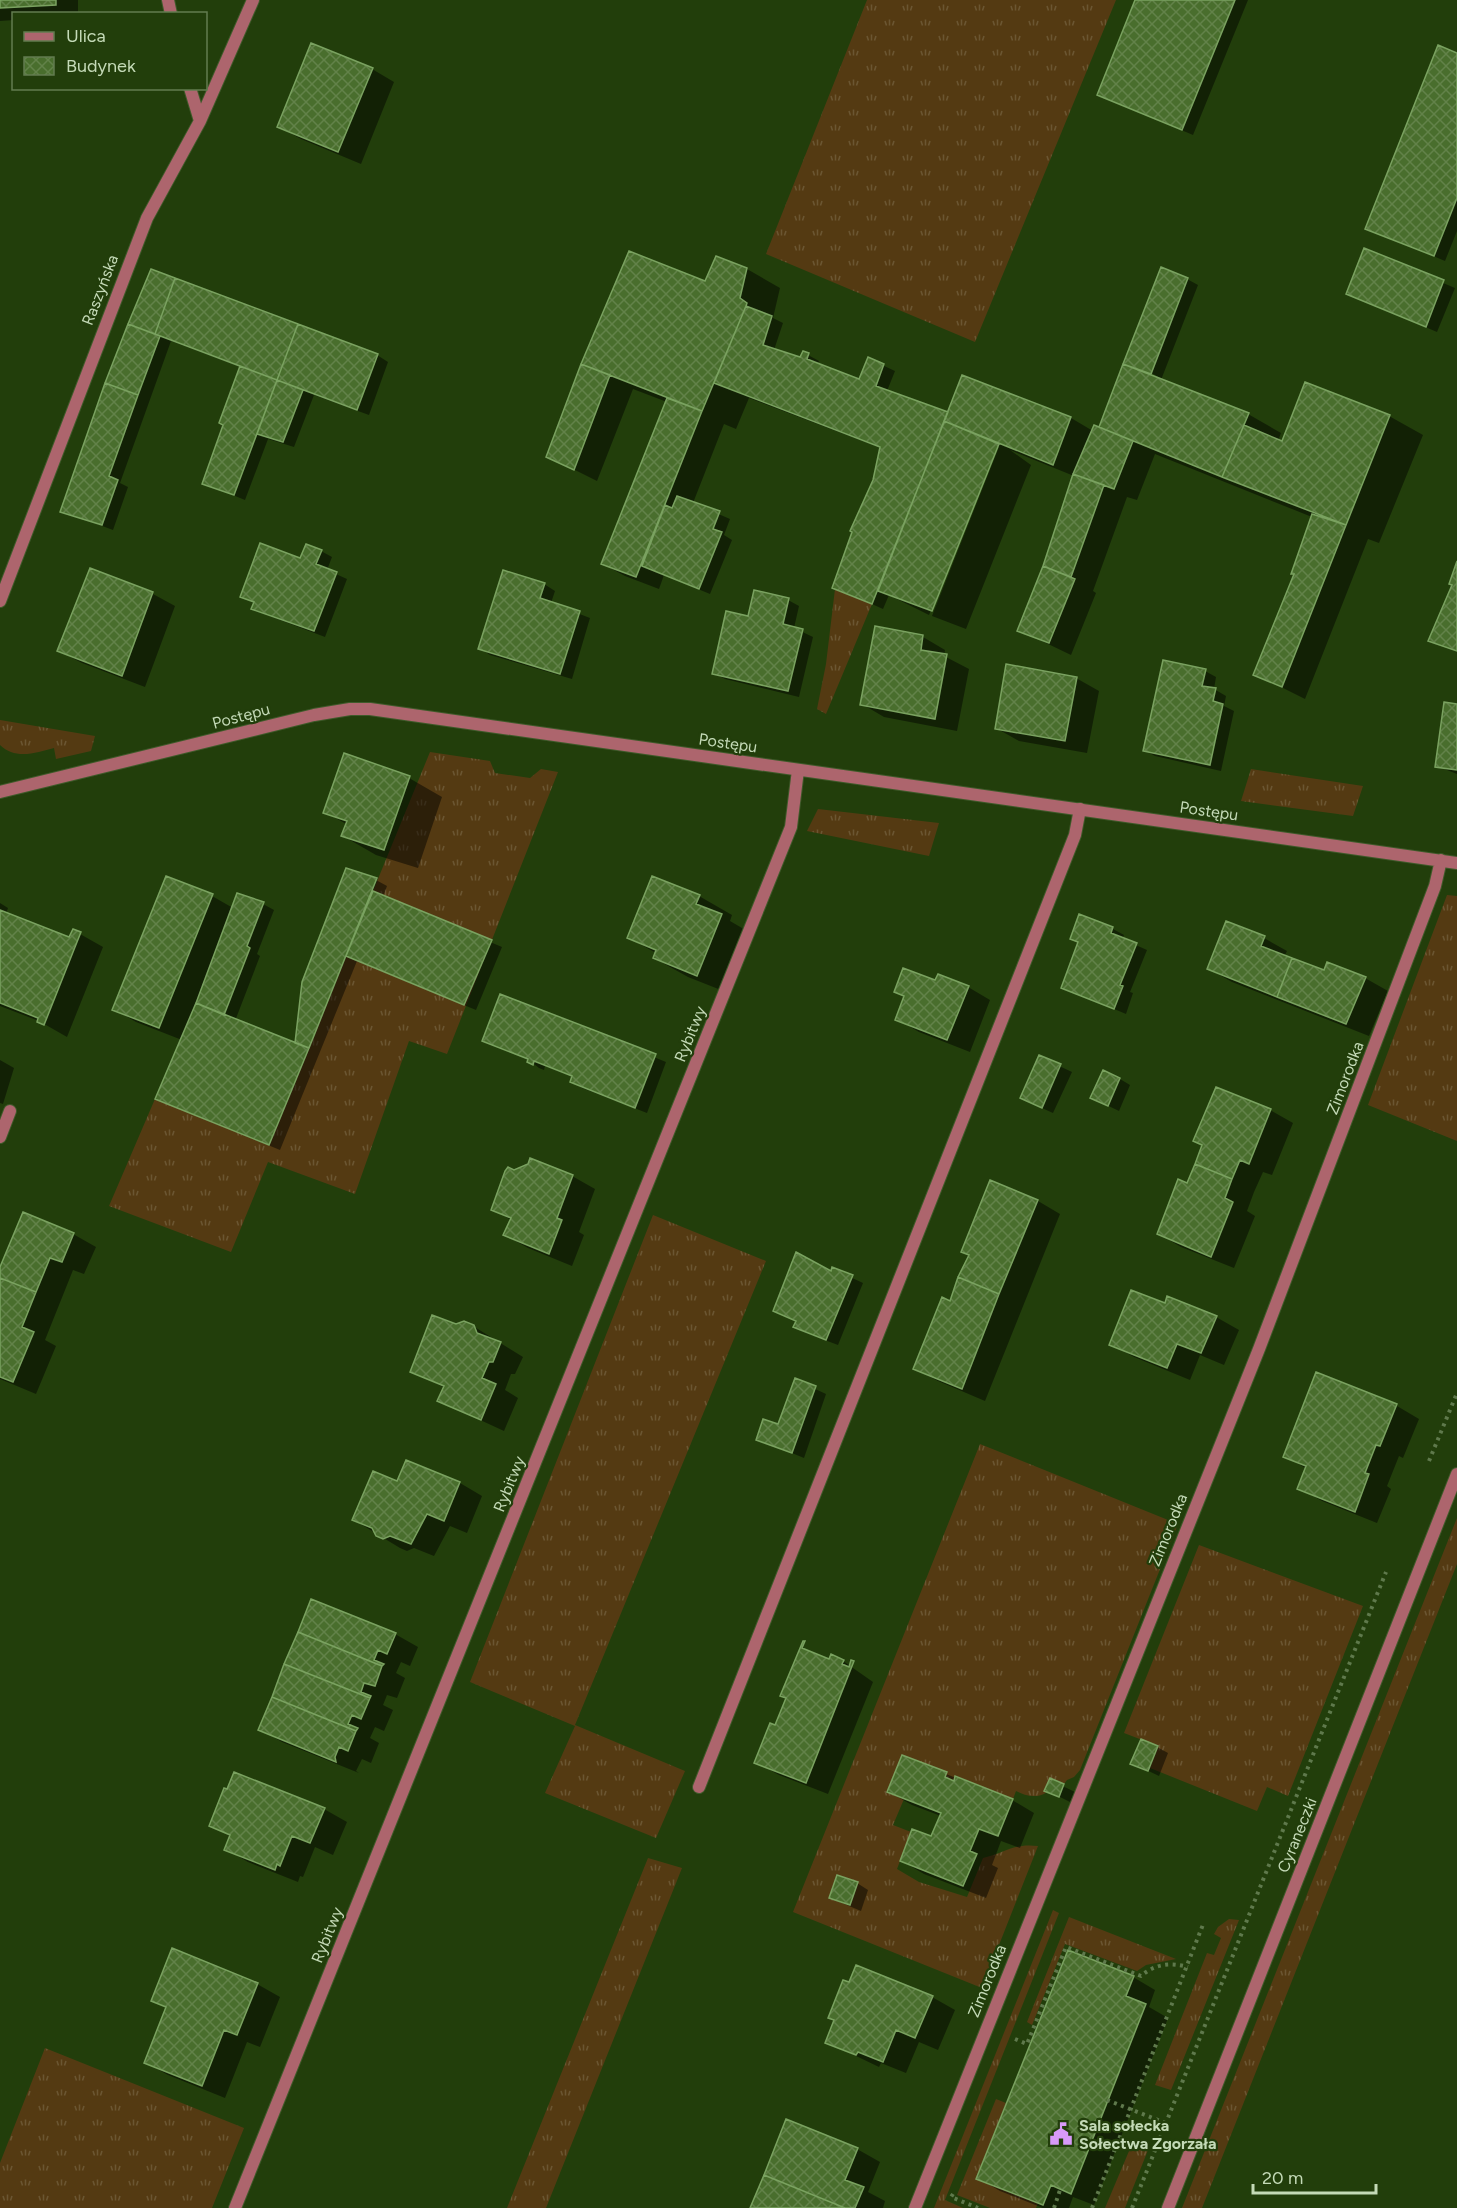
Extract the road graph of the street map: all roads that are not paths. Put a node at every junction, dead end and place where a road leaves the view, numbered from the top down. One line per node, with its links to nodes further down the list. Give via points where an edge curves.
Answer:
1 (254, 0): 3 (street, Raszyńska)
2 (191, 90): 3 (street)
3 (200, 121): 4 (street, Raszyńska, via 143,228)
4 (0, 601)
5 (798, 770): 6 (street, Postępu, via 350,709); 7 (street, Postępu); 14 (street, Rybitwy, via 791,827)
6 (0, 792)
7 (1080, 809): 8 (street, Postępu); 13 (street, via 1075,836)
8 (1441, 861): 9 (street, Postępu); 15 (street, Zimorodka, via 1259,1349)
9 (1457, 863)
10 (10, 1111): 11 (street)
11 (0, 1137)
12 (1457, 1474): 16 (street, Cyraneczki)
13 (699, 1787)
14 (235, 2208)
15 (915, 2208)
16 (1167, 2208)

